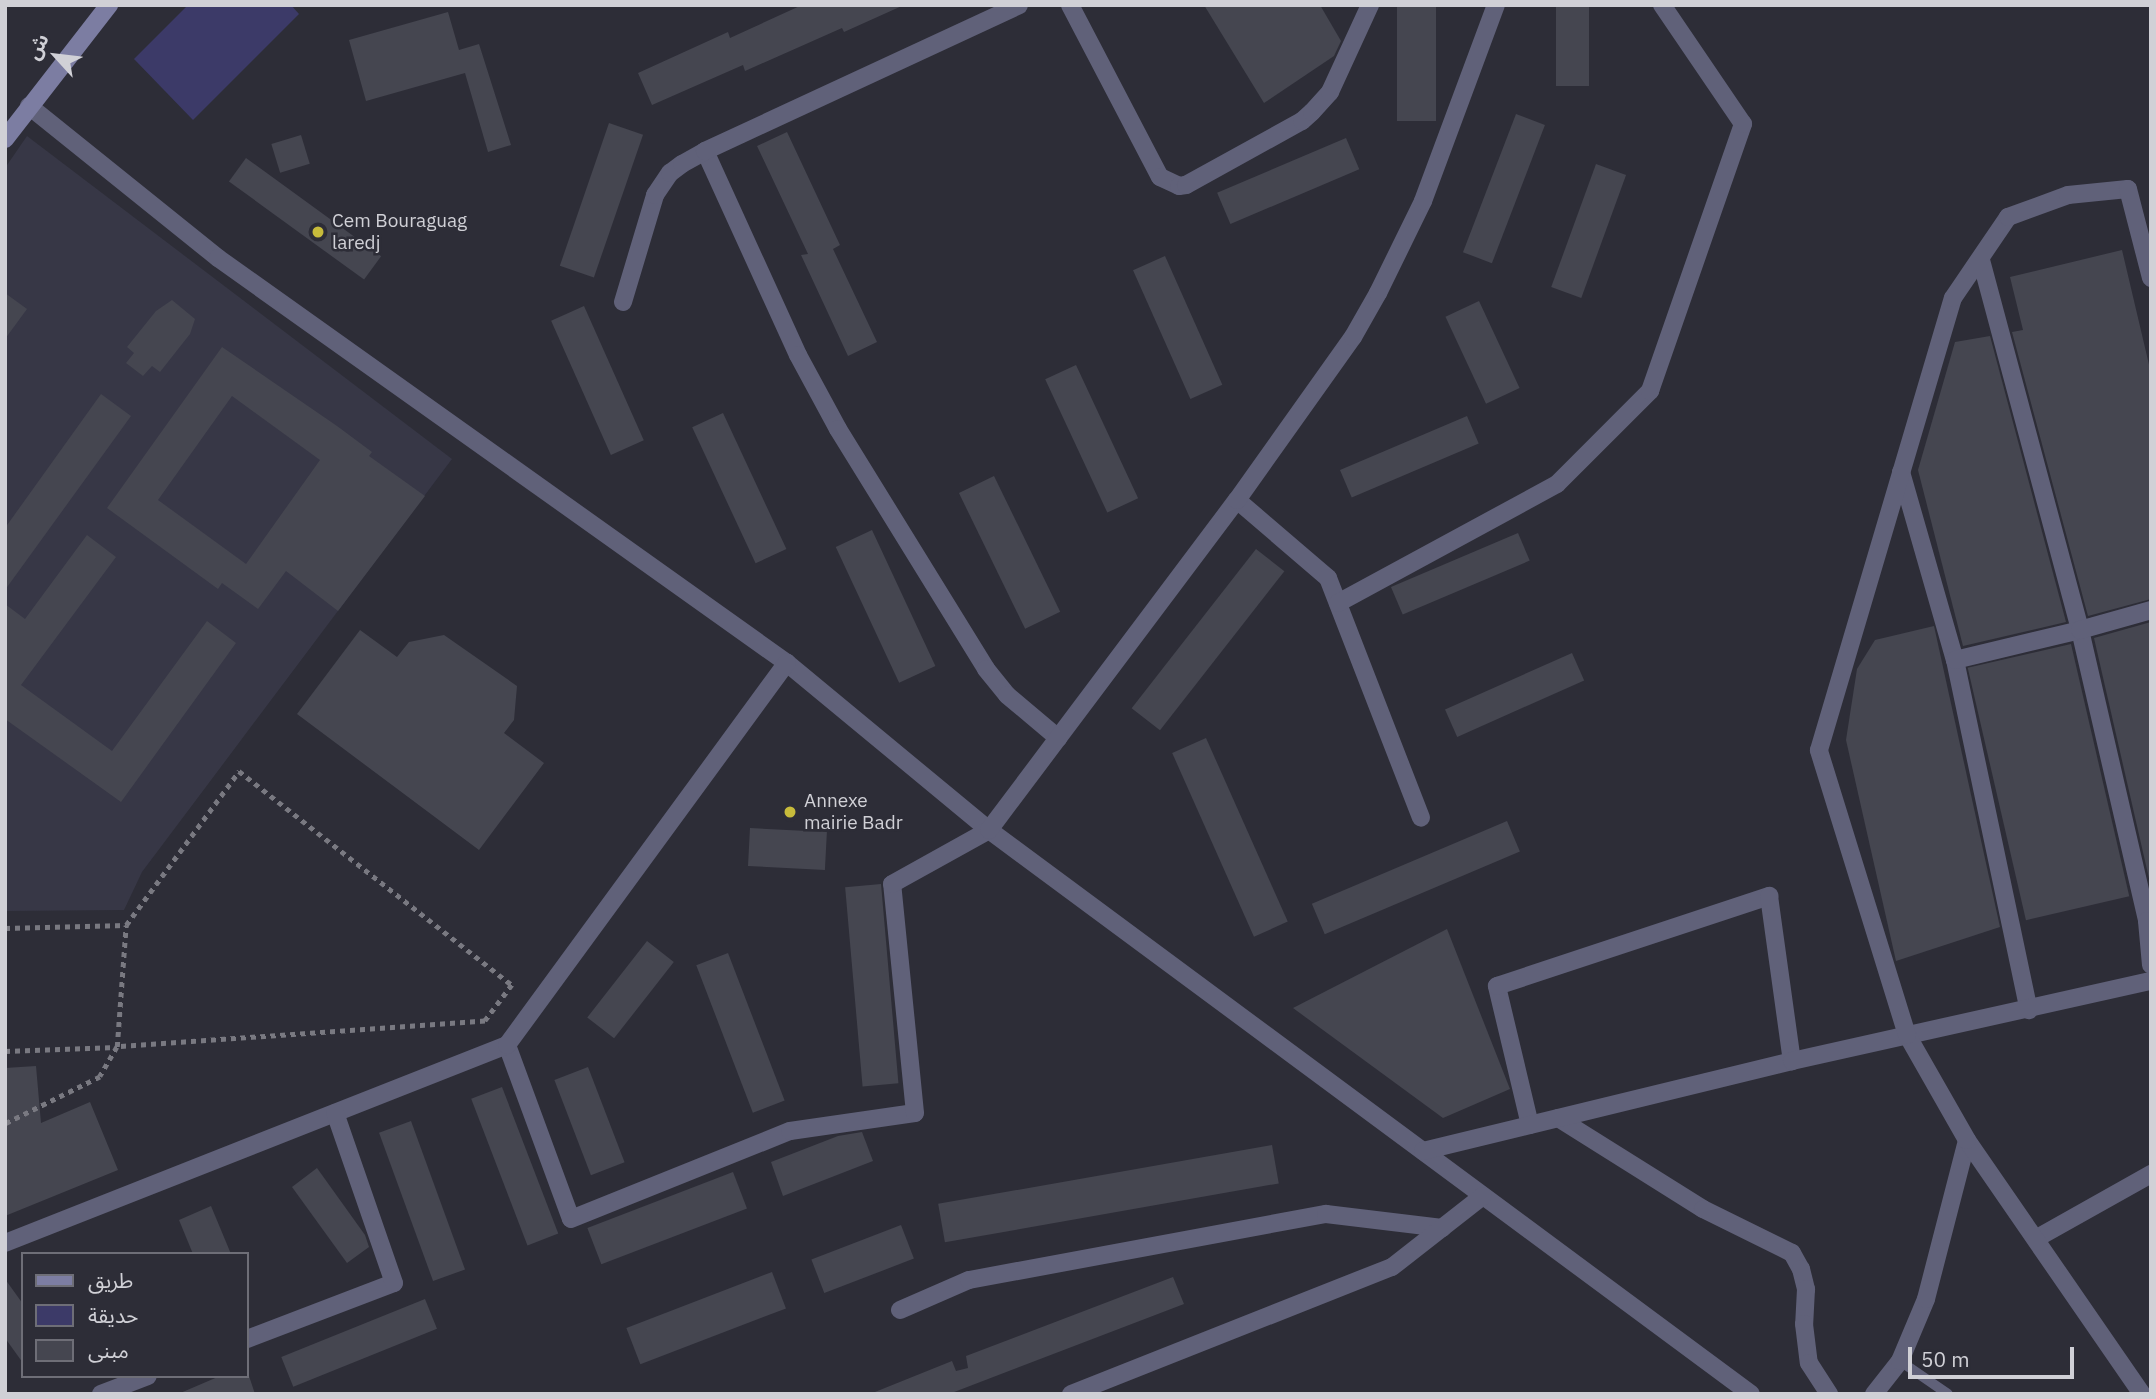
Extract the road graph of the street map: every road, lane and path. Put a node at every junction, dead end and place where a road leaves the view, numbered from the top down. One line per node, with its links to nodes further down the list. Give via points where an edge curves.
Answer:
1 (109, 5): 7 (main road)
2 (1019, 5): 9 (street)
3 (1070, 5): 4 (street, via 1160,177 1179,186 1312,113 1330,92)
4 (1370, 5)
5 (1496, 5): 14 (street, via 1423,201 1378,293 1353,337)
6 (1662, 5): 15 (street, via 1744,124 1650,391 1557,484)
7 (29, 106): 8 (main road); 19 (street, via 218,258)
8 (5, 139)
9 (705, 151): 12 (street, via 662,183); 20 (street, via 798,355 838,429 986,669 1007,695)
10 (1981, 260): 11 (street, via 2008,217 2068,195 2129,189); 13 (street, via 1954,298); 17 (street)
11 (2151, 278)
12 (623, 302)
13 (1900, 471): 18 (street); 28 (street, via 1819,750)
14 (1237, 500): 15 (street, via 1328,578); 20 (street)
15 (1338, 603): 21 (street)
16 (2151, 610): 17 (street)
17 (2080, 630): 18 (street); 25 (street, via 2147,921)
18 (1955, 660): 27 (street)
19 (787, 663): 22 (street); 29 (street)
20 (1058, 738): 22 (street)
21 (1421, 818)
22 (989, 830): 29 (street, via 892,884 915,1113 790,1131 571,1219); 38 (street)
23 (126, 925): 24 (path); 30 (path); 30 (path, via 239,771 512,985 485,1021)
24 (5, 928)
25 (2151, 965)
26 (2151, 981): 27 (street)
27 (2029, 1010): 28 (street)
28 (1907, 1035): 32 (street); 37 (street)
29 (508, 1045): 33 (street)
30 (117, 1047): 31 (path); 35 (path, via 100,1077)
31 (5, 1051)
32 (1793, 1061): 34 (street); 36 (street, via 1769,896 1497,986)
33 (335, 1113): 43 (street); 45 (street, via 394,1283)
34 (1559, 1118): 36 (street); 53 (street, via 1703,1209 1792,1253 1806,1289 1809,1363)
35 (5, 1124)
36 (1530, 1125): 38 (street)
37 (1967, 1140): 42 (street); 46 (street, via 1927,1299)
38 (1423, 1151): 40 (street)
39 (2151, 1174): 42 (street)
40 (1483, 1196): 41 (street); 52 (street)
41 (1442, 1228): 44 (street, via 1326,1214 969,1280); 47 (street, via 1392,1266)
42 (2037, 1238): 56 (street)
43 (5, 1243)
44 (900, 1310)
45 (248, 1339)
46 (1900, 1361): 54 (street); 55 (lane)
47 (1120, 1376): 50 (street); 51 (street)
48 (143, 1378): 49 (street)
49 (101, 1394)
50 (1071, 1394)
51 (1126, 1394)
52 (1751, 1394)
53 (1829, 1394)
54 (1874, 1394)
55 (1948, 1394)
56 (2142, 1394)

